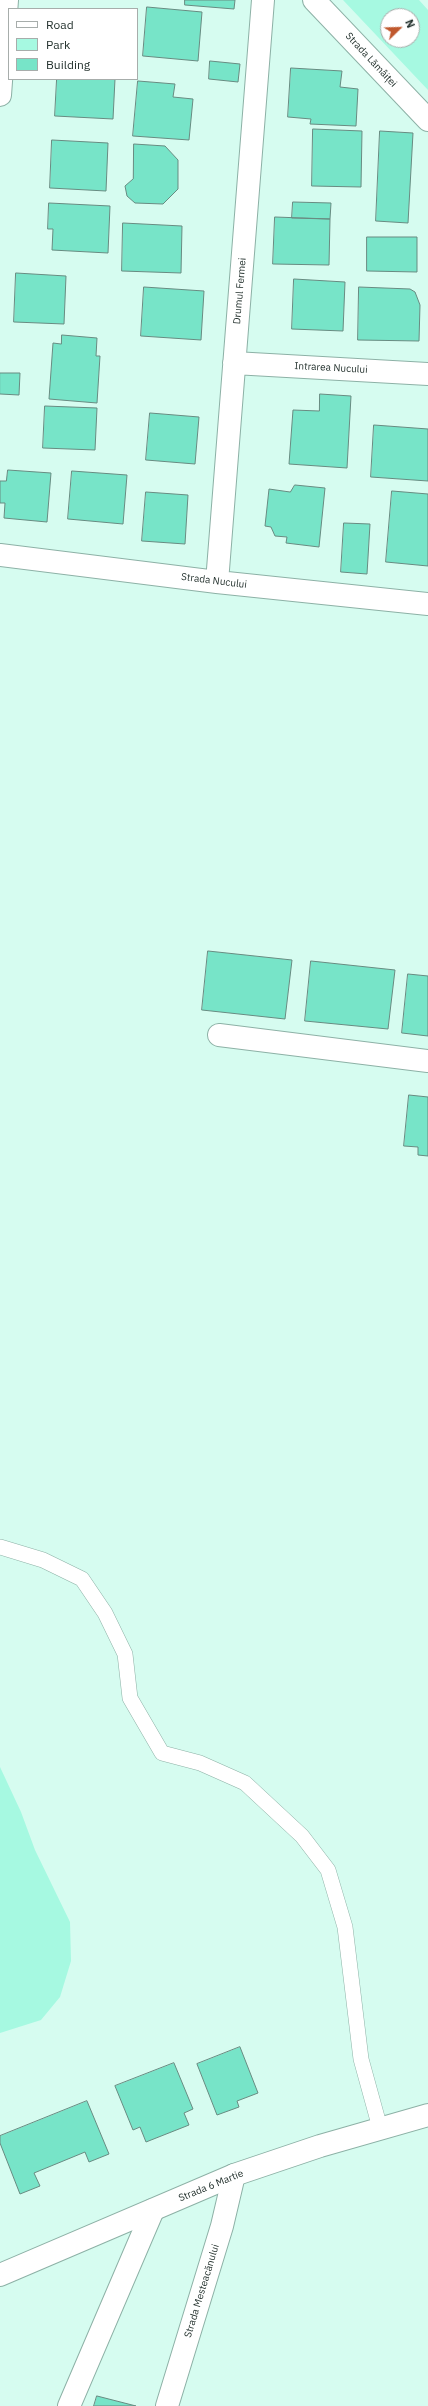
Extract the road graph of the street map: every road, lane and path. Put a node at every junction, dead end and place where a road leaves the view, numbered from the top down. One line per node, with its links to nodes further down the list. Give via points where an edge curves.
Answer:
1 (7, 0): 4 (street)
2 (263, 0): 6 (street, Drumul Fermei)
3 (314, 0): 5 (street, Strada Lămâiței)
4 (0, 95)
5 (428, 120)
6 (234, 363): 7 (street, Intrarea Nucului); 9 (street, Drumul Fermei)
7 (428, 374)
8 (0, 555): 9 (street, Strada Nucului)
9 (216, 582): 10 (street, Strada Nucului)
10 (428, 604)
11 (219, 1035): 12 (street)
12 (428, 1061)
13 (0, 1547): 15 (lane, via 44,1560 82,1579 105,1613 125,1654 130,1698 162,1753 200,1763 245,1783 302,1836 328,1870 345,1927 361,2059)
14 (428, 2115): 15 (street, Strada 6 Martie)
15 (380, 2128): 16 (street, Strada 6 Martie)
16 (234, 2176): 17 (street, Strada 6 Martie); 20 (street, Strada Mesteacănului, via 222,2226)
17 (153, 2210): 18 (street, Strada 6 Martie); 19 (street)
18 (0, 2275)
19 (69, 2406)
20 (167, 2406)

